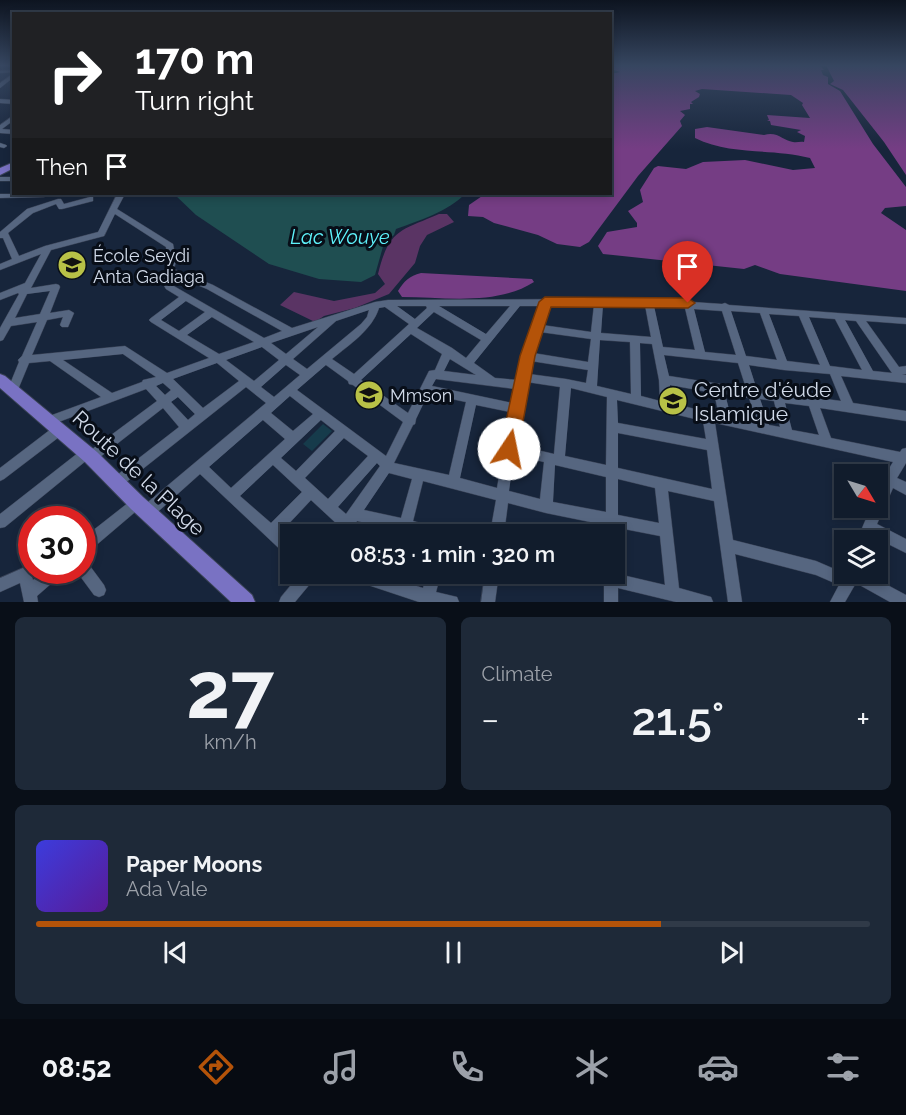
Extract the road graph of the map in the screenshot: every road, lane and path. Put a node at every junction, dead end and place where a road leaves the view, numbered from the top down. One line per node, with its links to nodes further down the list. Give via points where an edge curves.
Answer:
1 (12, 119): 2 (street)
2 (0, 129)
3 (22, 195): 6 (street)
4 (43, 195): 9 (street)
5 (121, 195): 8 (street)
6 (0, 196)
7 (90, 199): 9 (street, via 62,207 58,201)
8 (114, 210): 11 (street, via 101,234); 14 (street, via 170,246)
9 (30, 211): 10 (street)
10 (2, 234): 12 (street)
11 (48, 248): 12 (street); 15 (street)
12 (17, 260): 13 (street)
13 (0, 267)
14 (171, 271): 17 (street, via 168,285); 39 (street, via 210,287)
15 (25, 288): 16 (street); 31 (street, via 56,286); 35 (street)
16 (0, 297)
17 (186, 297): 28 (street); 40 (street, via 154,320)
18 (599, 301): 19 (street); 20 (street); 41 (street)
19 (545, 302): 23 (street); 38 (street)
20 (649, 302): 22 (street); 46 (street)
21 (388, 303): 24 (street); 25 (street); 37 (street)
22 (688, 303): 26 (street); 49 (street)
23 (517, 304): 25 (street); 43 (street)
24 (375, 305): 32 (street); 52 (street, via 369,322)
25 (431, 305): 37 (street); 43 (street)
26 (725, 306): 27 (street); 56 (street)
27 (763, 310): 29 (street); 58 (street)
28 (212, 312): 40 (street); 45 (street)
29 (803, 314): 30 (street); 60 (street)
30 (839, 317): 33 (street); 63 (street)
31 (42, 318): 35 (street); 36 (street, via 69,313); 53 (street)
32 (334, 318): 39 (street); 54 (street)
33 (859, 318): 34 (street); 64 (street)
34 (906, 321)
35 (7, 323): 42 (street)
36 (65, 325)
37 (412, 326): 47 (street); 67 (street)
38 (537, 328): 41 (street); 48 (street)
39 (291, 332): 45 (street)
40 (180, 335): 51 (street)
41 (595, 336): 44 (street); 59 (street)
42 (0, 337)
43 (488, 339): 57 (street)
44 (635, 339): 46 (street); 84 (street)
45 (263, 342): 51 (street); 54 (street)
46 (657, 345): 49 (street); 66 (street)
47 (448, 351): 57 (street); 61 (street)
48 (527, 356): 55 (street); 68 (street)
49 (701, 356): 56 (street)
50 (51, 357): 53 (street); 65 (street, via 125,350); 82 (street)
51 (217, 358): 65 (street); 73 (street)
52 (325, 359): 62 (street); 67 (street)
53 (23, 360): 72 (street)
54 (287, 360): 62 (street); 73 (street)
55 (558, 361): 59 (street); 71 (street)
56 (743, 361): 58 (street); 80 (street)
57 (467, 364): 69 (street)
58 (784, 366): 60 (street)
59 (593, 367): 75 (street)
60 (830, 370): 63 (street); 89 (street)
61 (438, 374): 69 (street); 74 (street, via 432,376)
62 (307, 375): 78 (street)
63 (870, 375): 64 (street)
64 (903, 375)
65 (164, 377): 70 (street); 77 (street)
66 (664, 380): 76 (street); 88 (street)
67 (353, 381): 96 (street)
68 (522, 381): 69 (street); 71 (street); 90 (street)
69 (495, 382)
70 (147, 383): 82 (street); 85 (street)
71 (561, 383): 75 (street); 112 (street)
72 (6, 384): 98 (main road, Route de la Plage)
73 (250, 384): 87 (street); 93 (street)
74 (426, 389): 83 (street); 96 (street)
75 (591, 389): 79 (street)
76 (718, 389): 80 (street); 97 (street)
77 (178, 390): 85 (street); 93 (street)
78 (290, 390): 87 (street); 92 (street)
79 (612, 394): 84 (street); 99 (street)
80 (753, 394): 81 (street); 102 (street)
81 (778, 397): 86 (street); 103 (street)
82 (110, 398): 98 (street)
83 (472, 400): 90 (street); 120 (street)
84 (636, 400): 88 (street)
85 (164, 401): 100 (street); 108 (street)
86 (813, 402): 89 (street); 105 (street)
87 (274, 403): 91 (street)
88 (666, 407): 95 (street)
89 (849, 407): 94 (street)
90 (517, 409): 107 (street)
91 (263, 413): 104 (street); 114 (street)
92 (321, 413): 101 (street); 104 (street)
93 (203, 415): 100 (street)
94 (906, 416)
95 (708, 417): 97 (street); 106 (street)
96 (411, 421): 113 (street)
97 (727, 422): 102 (street)
98 (54, 425): 108 (main road, Route de la Plage); 117 (street)
99 (612, 426): 106 (street); 115 (street)
100 (187, 427): 121 (street)
101 (343, 430): 109 (street); 118 (street)
102 (765, 430): 103 (street)
103 (787, 434): 105 (street)
104 (294, 439): 111 (street)
105 (827, 443): 110 (street)
106 (711, 446): 127 (street)
107 (509, 449): 112 (street); 126 (street)
108 (89, 455): 121 (main road, Route de la Plage); 131 (street)
109 (376, 456): 113 (street); 130 (street)
110 (904, 456): 119 (street)
111 (273, 458): 118 (street); 125 (street)
112 (554, 459): 115 (street); 129 (street)
113 (386, 466): 116 (street); 132 (street)
114 (201, 467): 125 (street); 128 (street)
115 (612, 473): 122 (street); 136 (street)
116 (419, 475): 120 (street); 133 (street)
117 (0, 476)
118 (296, 479): 124 (street)
119 (889, 480): 123 (street)
120 (453, 482): 126 (street)
121 (116, 483): 128 (main road, Route de la Plage)
122 (662, 484): 127 (street); 138 (street)
123 (906, 489)
124 (311, 492): 130 (street); 139 (street)
125 (231, 496): 139 (street)
126 (502, 496): 129 (street); 134 (street)
127 (718, 496): 143 (street)
128 (142, 507): 140 (street); 161 (main road, Route de la Plage)
129 (546, 507): 135 (street)
130 (329, 508): 132 (street)
131 (0, 522)
132 (348, 524)
133 (405, 524)
134 (498, 524)
135 (599, 524)
136 (612, 524)
137 (625, 529): 138 (street)
138 (667, 531): 158 (street)
139 (271, 532): 141 (street)
140 (96, 538)
141 (280, 540)
142 (888, 540): 144 (street)
143 (726, 546): 145 (street); 167 (street)
144 (906, 546)
145 (834, 572)
146 (625, 580): 158 (street)
147 (43, 584): 159 (street)
148 (95, 584): 157 (street)
149 (301, 584): 162 (street)
150 (383, 584): 160 (street)
151 (431, 584): 160 (street)
152 (490, 584): 164 (street)
153 (611, 584): 165 (street)
154 (847, 584): 168 (street)
155 (868, 584): 169 (street)
156 (0, 585): 159 (street, via 25,574)
157 (99, 590)
158 (673, 594): 166 (street)
159 (31, 597)
160 (427, 600): 163 (street)
161 (245, 602)
162 (286, 602)
163 (452, 602)
164 (488, 602)
165 (610, 602)
166 (706, 602)
167 (735, 602)
168 (837, 602)
169 (904, 602)

